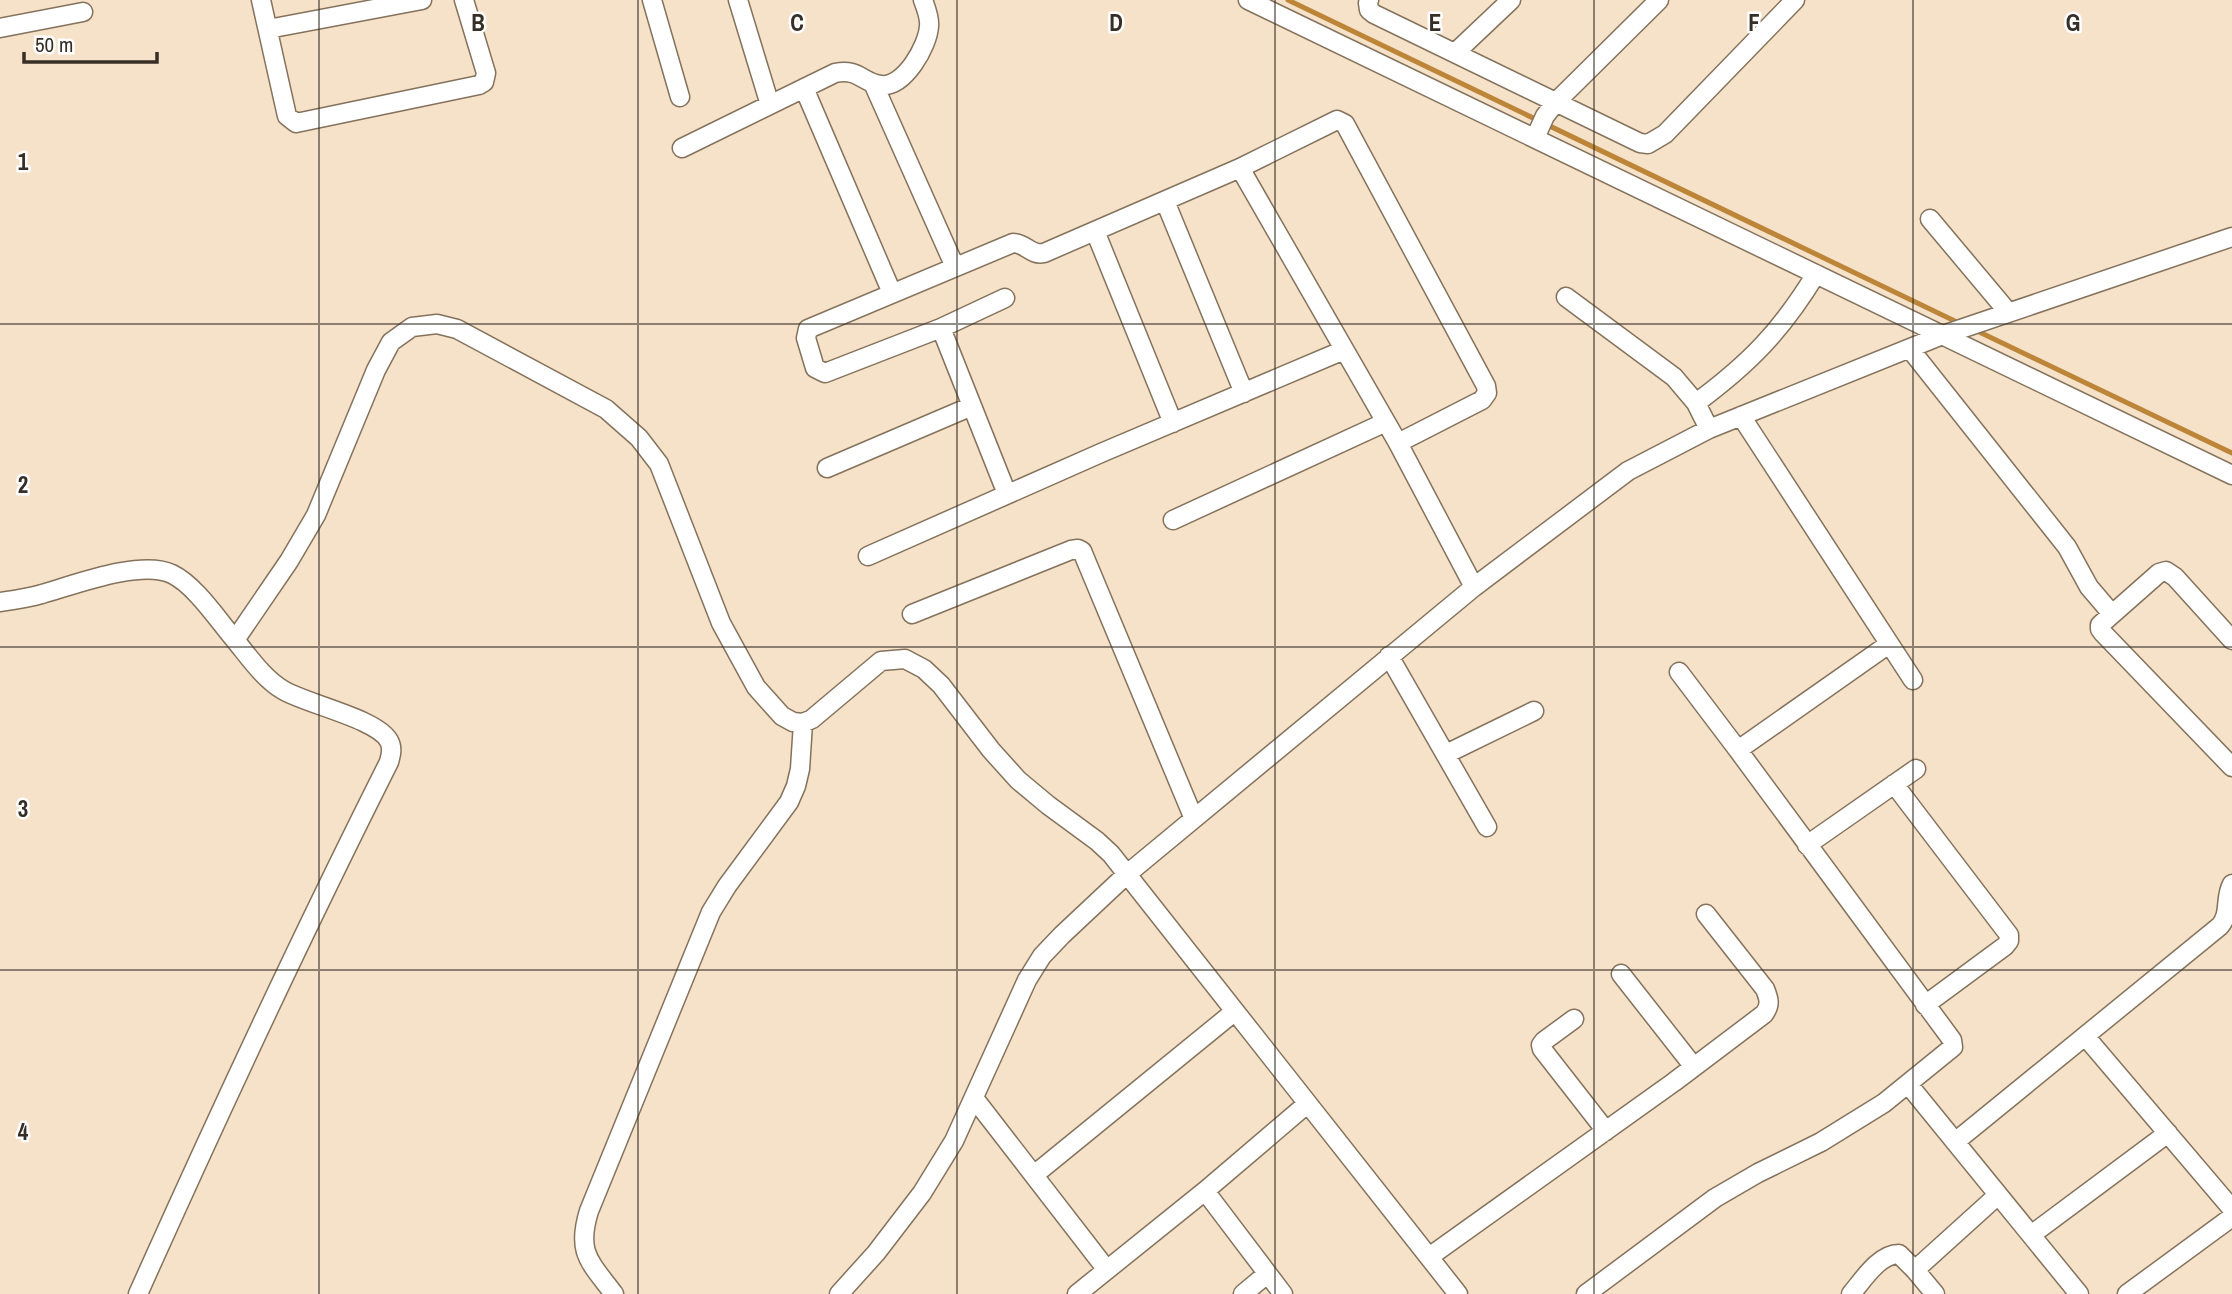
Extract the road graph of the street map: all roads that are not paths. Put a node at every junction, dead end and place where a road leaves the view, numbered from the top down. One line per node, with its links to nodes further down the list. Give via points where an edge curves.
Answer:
1 (261, 0): 14 (street)
2 (422, 0): 14 (street)
3 (464, 0): 14 (street, via 486,73 484,82 296,123 288,116)
4 (652, 0): 18 (street)
5 (738, 0): 19 (street)
6 (923, 0): 16 (street, via 930,24 921,52 895,83)
7 (1248, 0): 20 (street)
8 (1369, 0): 15 (street, via 1374,14)
9 (1511, 0): 15 (street)
10 (1659, 0): 20 (street)
11 (1792, 1): 20 (street, via 1665,134 1648,144)
12 (83, 12): 13 (street)
13 (0, 29)
14 (268, 29)
15 (1455, 53): 20 (street)
16 (873, 83): 17 (street, via 846,71); 27 (street)
17 (804, 88): 19 (street); 29 (street)
18 (681, 97)
19 (770, 105): 21 (street)
20 (1544, 121): 28 (street)
21 (682, 148)
22 (1240, 168): 23 (street); 36 (street); 44 (street, via 1337,120 1345,124 1486,386 1482,400)
23 (1165, 201): 25 (street); 37 (street)
24 (1930, 219): 32 (street)
25 (1096, 231): 27 (street, via 1041,254 1013,243); 42 (street)
26 (2232, 237): 32 (street)
27 (955, 267): 29 (street)
28 (1816, 274): 34 (street); 38 (street, via 1758,352)
29 (892, 293): 33 (street, via 807,329 815,368 825,373)
30 (1566, 297): 38 (street, via 1674,377)
31 (1005, 298): 33 (street)
32 (2001, 314): 34 (street)
33 (941, 328): 39 (street)
34 (1945, 335): 35 (street); 46 (street)
35 (1910, 348): 40 (street); 53 (street, via 2067,547 2089,587)
36 (1344, 350): 37 (street); 41 (street)
37 (1244, 393): 42 (street)
38 (1696, 403): 43 (street)
39 (972, 406): 45 (street); 47 (street)
40 (1741, 416): 43 (street); 56 (street)
41 (1386, 422): 44 (street); 48 (street)
42 (1173, 423): 47 (street)
43 (1709, 429): 50 (street, via 1628,471)
44 (1398, 443): 50 (street)
45 (827, 468)
46 (2232, 475)
47 (1007, 494): 49 (street)
48 (1174, 520)
49 (868, 556)
50 (1474, 587): 57 (street)
51 (0, 602): 54 (street, via 128,571 155,569 173,574 189,586)
52 (912, 614): 67 (street, via 1071,551 1083,551)
53 (2112, 614): 55 (street, via 2166,571); 64 (street, via 2100,625 2103,633)
54 (235, 640): 61 (street, via 316,515 391,342 412,327 437,324 457,329 606,409 639,438 659,464 722,623 756,687 782,716); 95 (street, via 284,691 380,732 392,749)
55 (2232, 640)
56 (1889, 644): 59 (street); 62 (street)
57 (1389, 656): 63 (street); 67 (street)
58 (1679, 672): 62 (street)
59 (1913, 680)
60 (1534, 711): 63 (street)
61 (803, 723): 70 (street, via 881,661 905,659 941,685 1018,780 1111,853); 96 (street, via 796,786 789,802 711,912 589,1211 583,1247)
62 (1738, 750): 69 (street)
63 (1446, 754): 68 (street)
64 (2232, 767)
65 (1916, 769): 66 (street)
66 (1894, 784): 69 (street); 74 (street, via 2009,935 2005,946)
67 (1194, 819): 70 (street)
68 (1487, 827)
69 (1807, 845): 74 (street)
70 (1126, 875): 75 (street); 80 (street, via 1042,956)
71 (2232, 884): 77 (street, via 2226,919 2220,926)
72 (1706, 914): 78 (street, via 1765,989 1769,1007)
73 (1621, 974): 78 (street)
74 (1925, 1005): 79 (street, via 1953,1047)
75 (1234, 1012): 81 (street); 85 (street)
76 (1574, 1018): 82 (street, via 1544,1041 1542,1049)
77 (2085, 1035): 83 (street); 84 (street)
78 (1694, 1067): 82 (street)
79 (1908, 1084): 84 (street); 102 (street, via 1831,1137 1715,1198)
80 (974, 1098): 85 (street); 97 (street, via 922,1193)
81 (1307, 1104): 86 (street); 91 (street)
82 (1606, 1131): 91 (street)
83 (2168, 1133): 88 (street); 90 (street)
84 (1955, 1142): 87 (street)
85 (1034, 1175): 92 (street)
86 (1206, 1191): 92 (street); 94 (street)
87 (1998, 1195): 90 (street); 93 (street)
88 (2232, 1209)
89 (2232, 1217): 106 (street)
90 (2031, 1235): 105 (street)
91 (1429, 1257): 101 (street)
92 (1107, 1270): 98 (street)
93 (1915, 1270): 103 (street, via 1899,1254 1893,1254 1878,1263); 104 (street)
94 (1267, 1274): 99 (street); 100 (street)
95 (138, 1294)
96 (614, 1294)
97 (839, 1294)
98 (1077, 1294)
99 (1243, 1294)
100 (1283, 1294)
101 (1458, 1294)
102 (1586, 1294)
103 (1851, 1294)
104 (1935, 1294)
105 (2080, 1294)
106 (2127, 1294)

